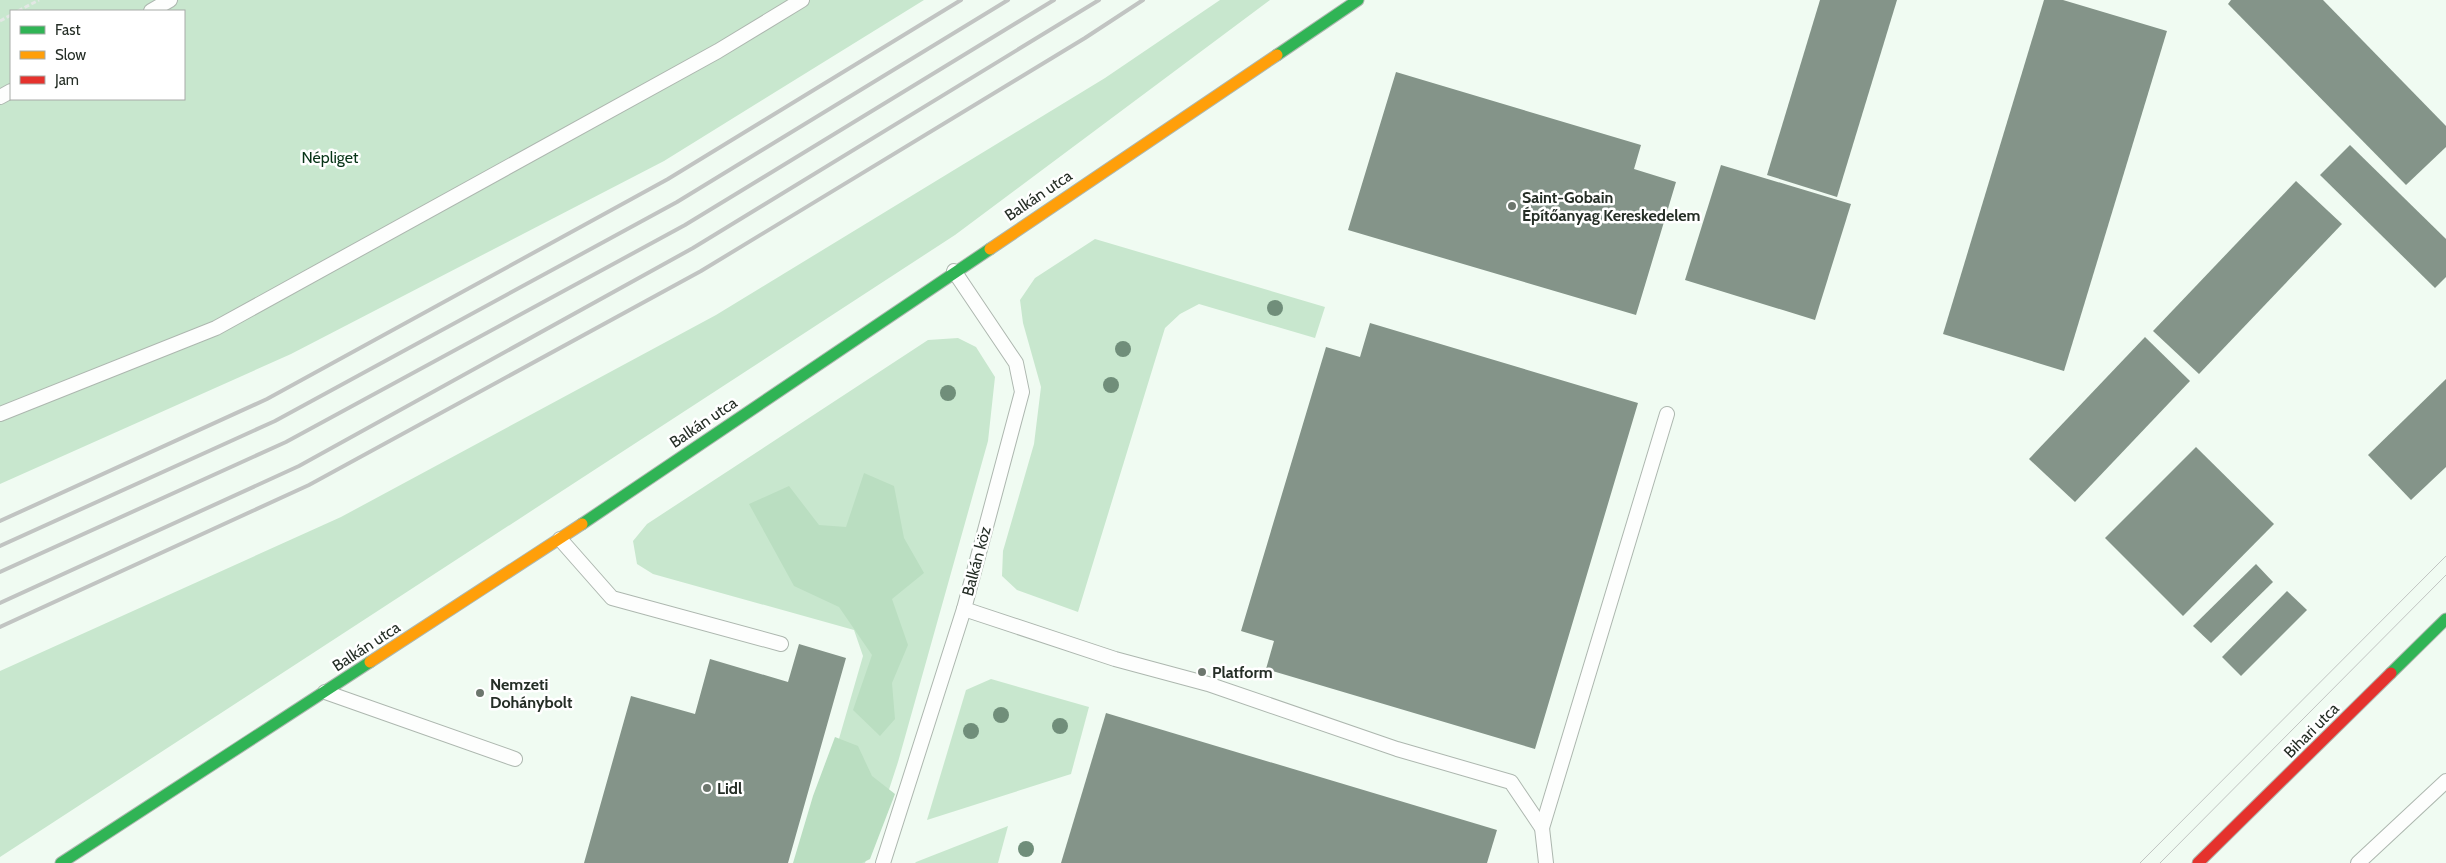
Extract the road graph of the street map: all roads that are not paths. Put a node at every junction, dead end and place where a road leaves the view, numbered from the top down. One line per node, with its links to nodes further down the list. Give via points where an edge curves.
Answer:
1 (170, 0): 4 (lane)
2 (802, 0): 6 (lane, via 718,51 216,328)
3 (1358, 0): 5 (street, Balkán utca)
4 (153, 10)
5 (954, 271): 8 (street, Balkán utca); 9 (lane, Balkán köz, via 1016,363 1022,392)
6 (0, 414)
7 (1667, 414): 15 (lane)
8 (560, 538): 11 (lane, via 612,598); 12 (street, Balkán utca)
9 (964, 608): 15 (lane, via 1115,659 1208,684 1397,749 1511,782); 17 (lane, Balkán köz)
10 (2446, 619): 19 (street, Bihari utca)
11 (781, 644)
12 (325, 692): 13 (lane); 16 (street, Balkán utca)
13 (514, 759)
14 (2446, 781): 20 (lane)
15 (1542, 828): 18 (lane)
16 (61, 863)
17 (883, 863)
18 (1546, 863)
19 (2198, 863)
20 (2358, 863)

